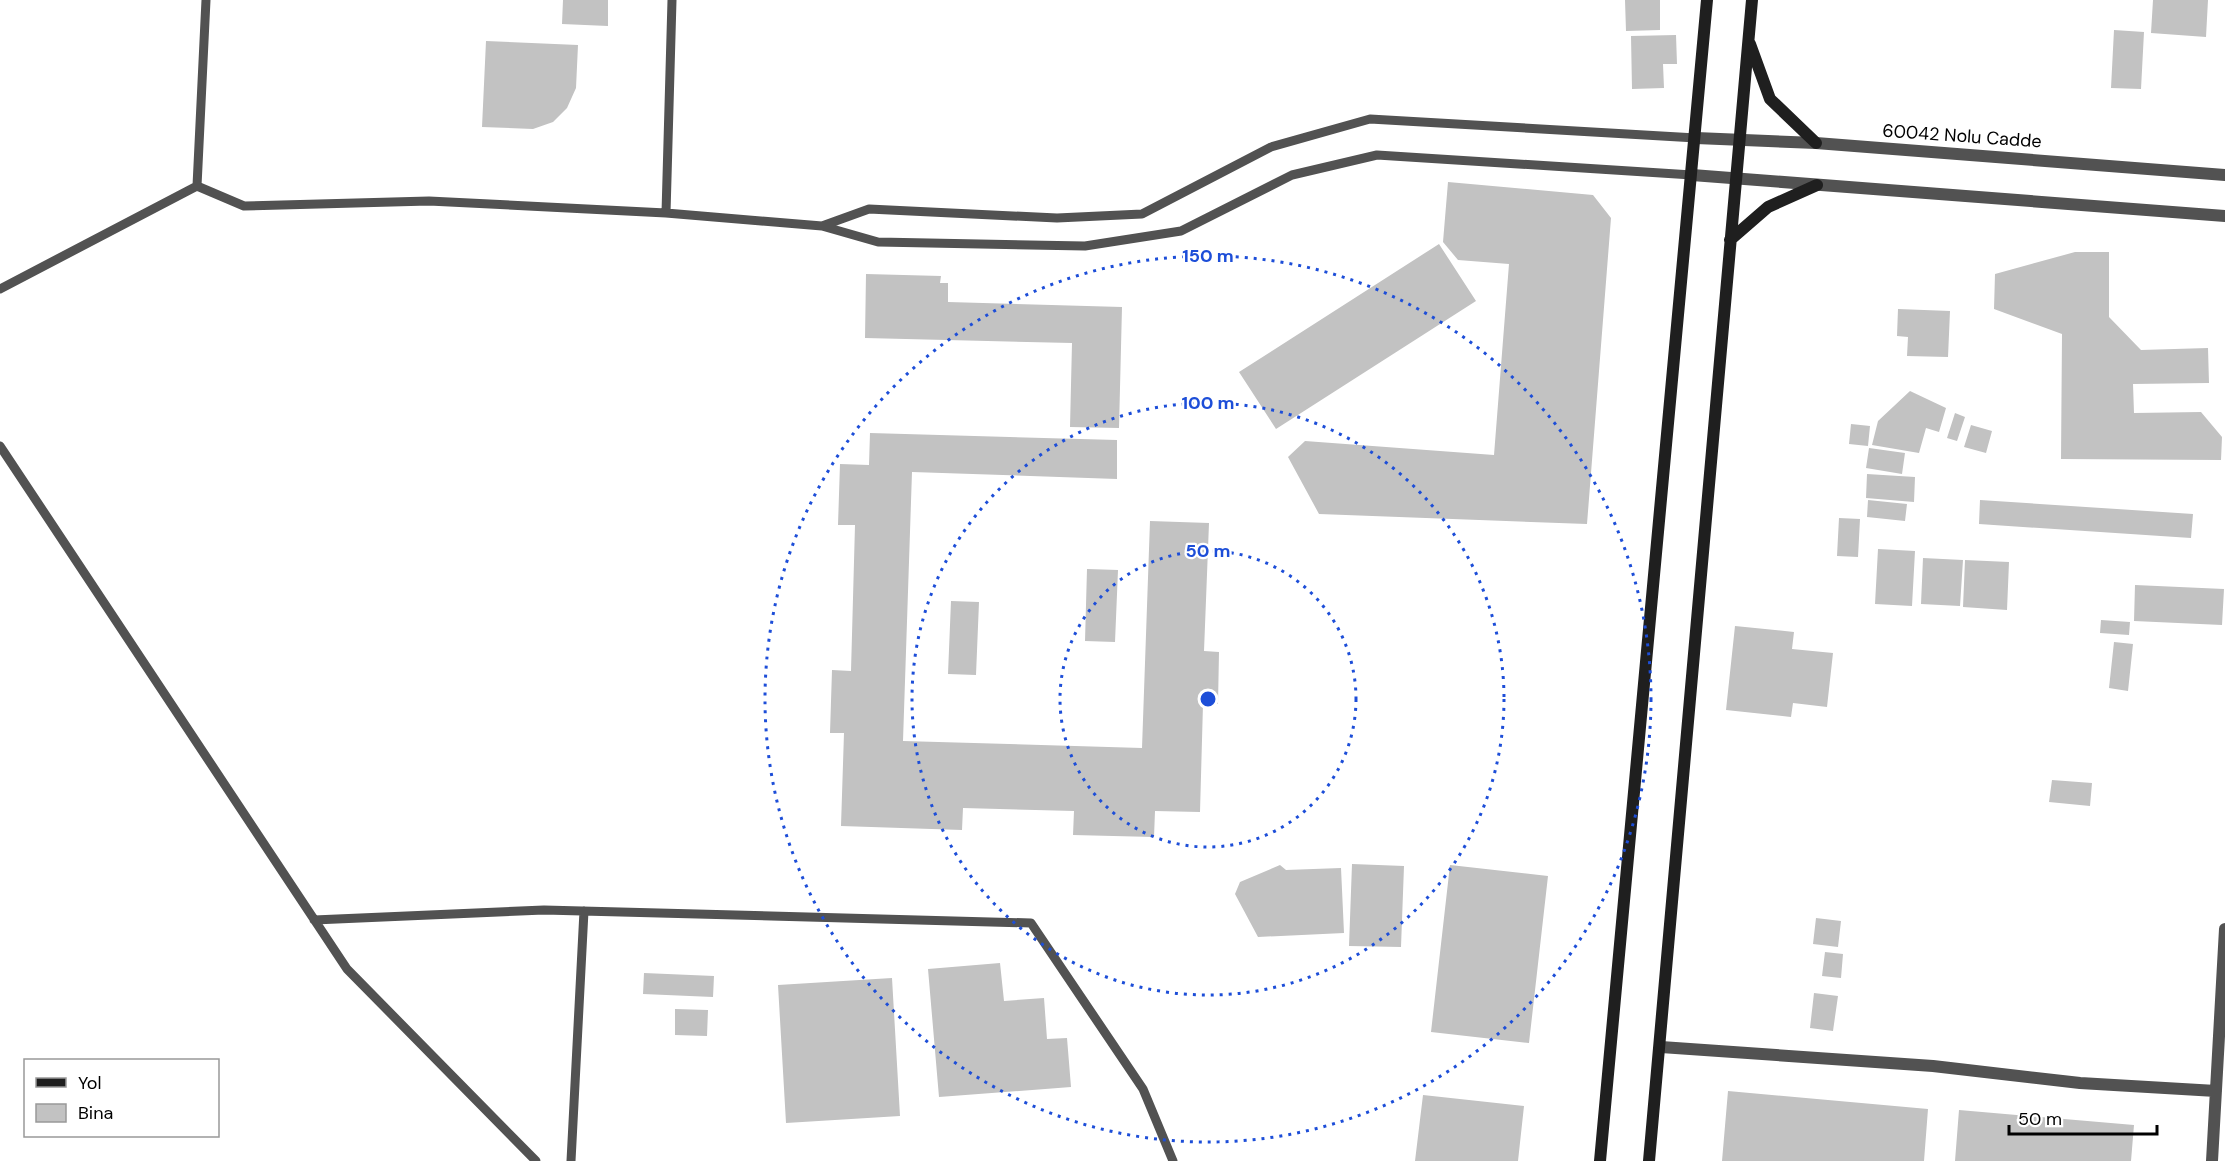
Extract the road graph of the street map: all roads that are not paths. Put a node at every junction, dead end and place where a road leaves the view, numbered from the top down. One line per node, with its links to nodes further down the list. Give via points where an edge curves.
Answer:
1 (206, 0): 13 (lane)
2 (672, 0): 14 (lane)
3 (1707, 0): 6 (main road)
4 (1752, 0): 5 (main road)
5 (1749, 40): 7 (main road); 8 (main road, via 1770,99)
6 (1696, 138): 7 (street, 60042 Nolu Cadde); 9 (main road); 16 (lane, via 1370,119 1271,147 1142,214 1058,218 869,209)
7 (1740, 140): 8 (street, 60042 Nolu Cadde); 11 (main road)
8 (1816, 143): 10 (street, 60042 Nolu Cadde)
9 (1692, 175): 11 (street); 16 (lane, via 1377,155 1292,175 1181,231 1085,246 878,242); 28 (main road)
10 (2225, 175)
11 (1736, 179): 12 (street); 17 (main road)
12 (1817, 184): 15 (street); 17 (main road, via 1768,207)
13 (197, 186): 14 (lane, via 244,206 429,201); 18 (lane)
14 (666, 213): 16 (lane)
15 (2225, 216)
16 (822, 226)
17 (1730, 240): 23 (main road)
18 (0, 289)
19 (0, 446): 21 (lane)
20 (584, 911): 21 (lane); 26 (lane); 27 (lane, via 1031,923 1143,1089)
21 (314, 920): 25 (lane, via 347,969)
22 (2225, 929): 24 (street)
23 (1661, 1047): 24 (street); 29 (main road)
24 (2216, 1091): 30 (street)
25 (536, 1161)
26 (571, 1161)
27 (1173, 1161)
28 (1600, 1161)
29 (1649, 1161)
30 (2212, 1161)

